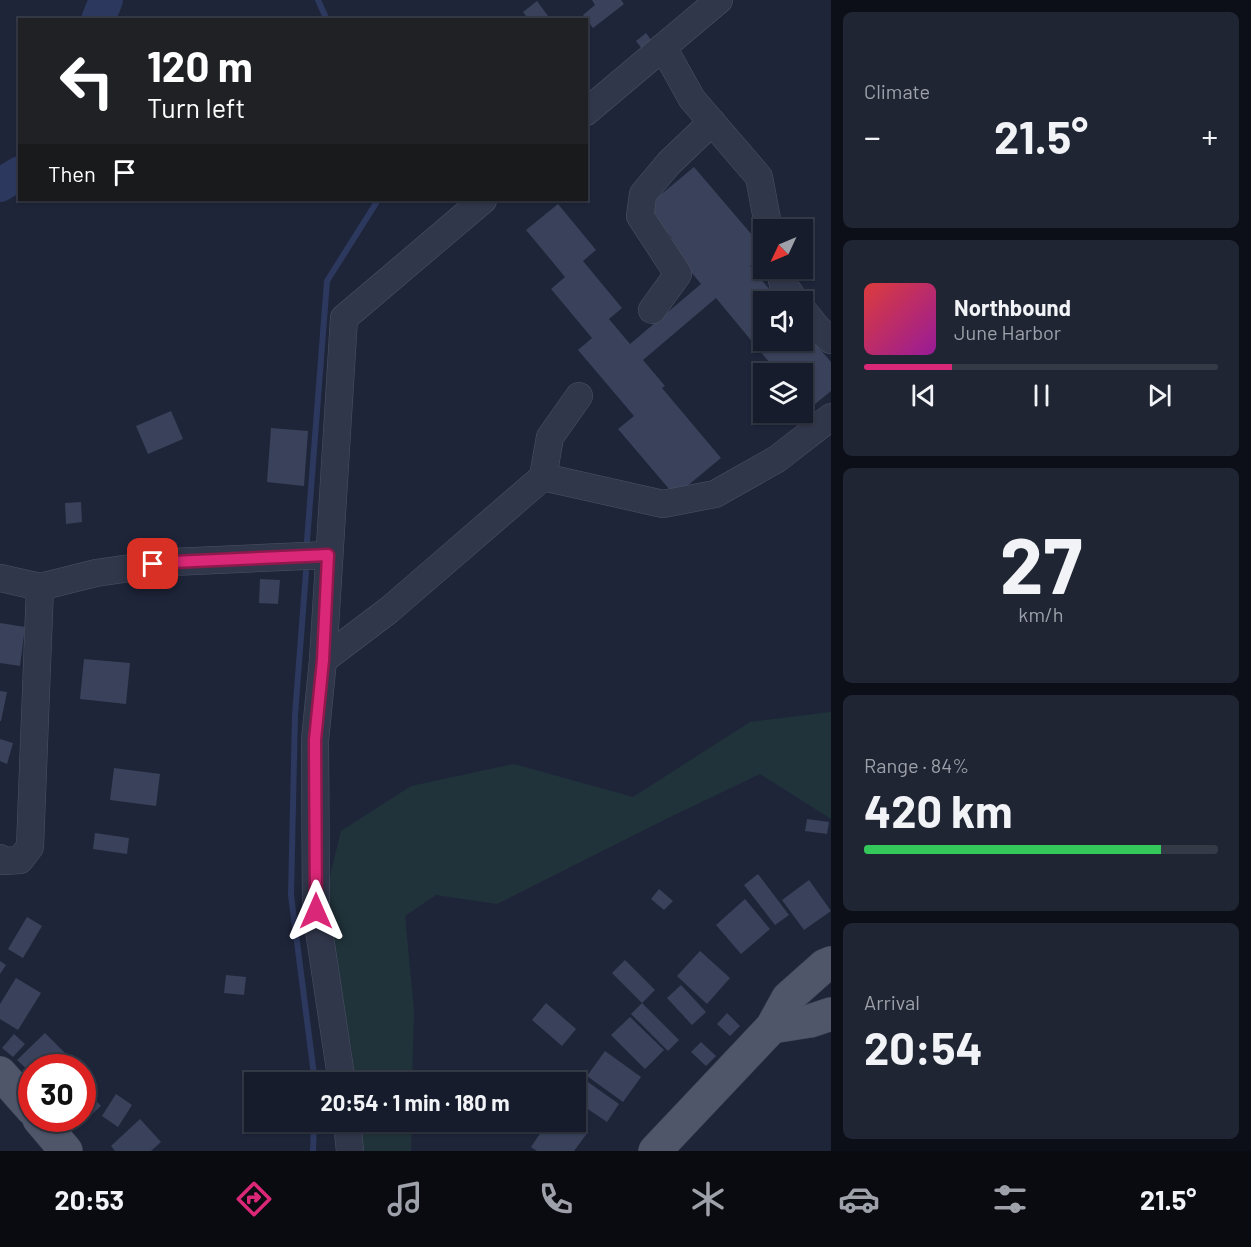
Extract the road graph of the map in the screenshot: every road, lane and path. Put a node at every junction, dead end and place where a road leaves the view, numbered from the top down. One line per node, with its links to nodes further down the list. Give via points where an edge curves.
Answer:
1 (719, 0): 2 (street)
2 (663, 47): 3 (street); 4 (street, via 692,99)
3 (588, 110)
4 (712, 122): 6 (street, via 759,177); 7 (street, via 643,194 640,216 678,274)
5 (482, 201): 13 (street, via 344,318)
6 (768, 219)
7 (652, 310)
8 (813, 322): 9 (street)
9 (831, 340)
10 (579, 396): 12 (street, via 550,437)
11 (831, 417): 12 (street, via 777,459 715,494 663,504)
12 (543, 477): 16 (street, via 389,610)
13 (328, 555): 15 (street, via 172,562 96,573); 16 (street)
14 (0, 578): 15 (street)
15 (40, 587): 17 (street, via 30,847 20,860)
16 (323, 660): 21 (street, via 315,740 316,911)
17 (0, 858)
18 (831, 963): 20 (main road, via 788,998)
19 (831, 1014): 20 (main road)
20 (772, 1027): 28 (main road)
21 (340, 1072)
22 (0, 1073): 23 (main road)
23 (18, 1093)
24 (50, 1132): 26 (main road)
25 (348, 1132): 27 (street)
26 (66, 1151)
27 (350, 1151)
28 (656, 1151)

